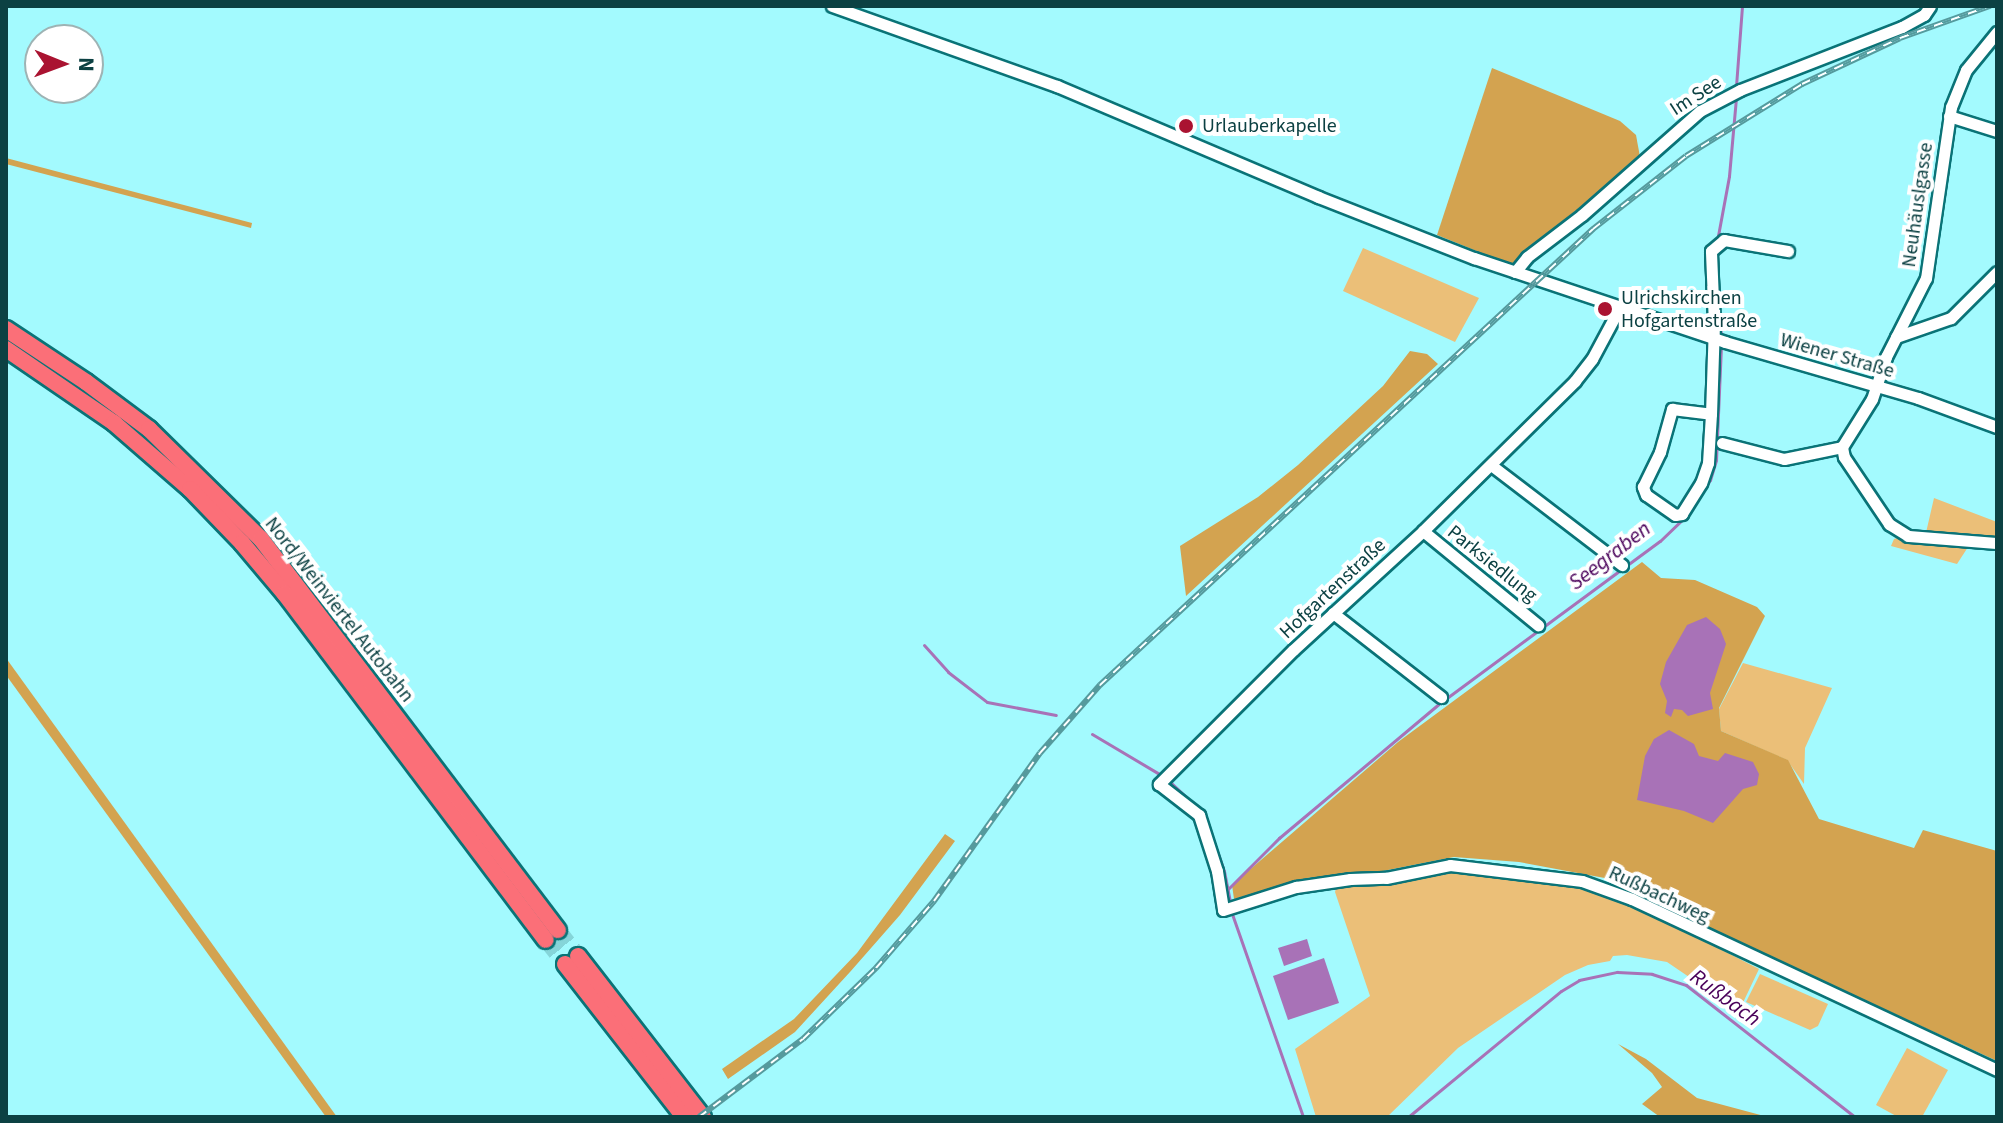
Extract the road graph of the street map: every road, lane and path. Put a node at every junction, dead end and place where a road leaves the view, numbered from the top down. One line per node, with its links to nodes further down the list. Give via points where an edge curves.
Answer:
1 (832, 6): 7 (street, Wiener Straße, via 1045,81)
2 (1930, 6): 7 (street, Im See, via 1902,27 1728,95 1685,122)
3 (1997, 32): 4 (street, Neuhäuslgasse, via 1966,70)
4 (1949, 116): 5 (street); 11 (street, Neuhäuslgasse, via 1930,265)
5 (1997, 131)
6 (1788, 251): 12 (street, via 1717,244 1711,251)
7 (1515, 272): 9 (street, Wiener Straße)
8 (1997, 272): 11 (street, via 1951,318)
9 (1621, 305): 12 (street, Wiener Straße); 19 (street, Hofgartenstraße, via 1575,381)
10 (6, 329): 13 (highway, Nord/Weinviertel Autobahn, via 149,429 261,539 552,935 242,543 124,431)
11 (1896, 337): 14 (street, Neuhäuslgasse)
12 (1719, 339): 14 (street, Wiener Straße); 15 (street)
13 (6, 349)
14 (1876, 387): 16 (street, Wiener Straße); 18 (street, Neuhäuslgasse)
15 (1711, 414): 15 (street, via 1708,463 1701,483 1682,514 1675,515 1646,495 1643,487 1672,409)
16 (1997, 427)
17 (1722, 443): 18 (street, via 1784,459)
18 (1842, 447): 21 (street, via 1889,524 1908,536)
19 (1491, 465): 20 (street, Hofgartenstraße); 22 (street)
20 (1423, 531): 23 (street, Hofgartenstraße); 24 (street, Parksiedlung)
21 (1997, 543)
22 (1622, 565)
23 (1333, 613): 25 (street); 26 (street, Hofgartenstraße, via 1159,784 1199,815)
24 (1538, 625)
25 (1441, 697)
26 (1229, 907): 27 (street, Rußbachweg, via 1316,883 1386,878 1450,865 1582,881 1632,899)
27 (1997, 1070)
28 (684, 1117): 29 (highway, via 572,960)
29 (703, 1117)

